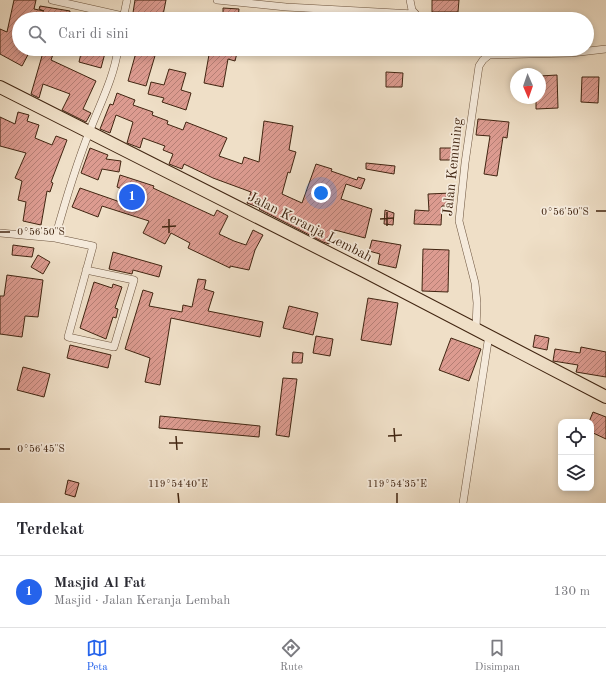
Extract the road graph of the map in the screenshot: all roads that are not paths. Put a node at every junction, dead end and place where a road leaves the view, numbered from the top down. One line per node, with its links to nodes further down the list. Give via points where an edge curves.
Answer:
1 (52, 0): 5 (street)
2 (127, 0): 6 (street)
3 (217, 0): 7 (street)
4 (410, 0): 8 (street)
5 (102, 12)
6 (124, 12)
7 (352, 12)
8 (415, 12)
9 (606, 50): 10 (street, Jalan Kemuning)
10 (594, 51)
11 (116, 56): 14 (street, via 111,77)
12 (483, 56): 18 (street, Jalan Kemuning, via 477,79 459,221 475,283)
13 (0, 87): 14 (main road, Jalan Keranja Lembah)
14 (89, 132): 16 (street); 18 (main road, Jalan Keranja Lembah)
15 (0, 233): 16 (street)
16 (56, 238): 17 (street, via 93,246)
17 (86, 270): 17 (street, via 68,337 114,347 134,280)
18 (476, 329): 19 (main road, Jalan Keranja Lembah)
19 (489, 335): 20 (main road, Jalan Keranja Lembah); 21 (street)
20 (606, 397)
21 (463, 503)

